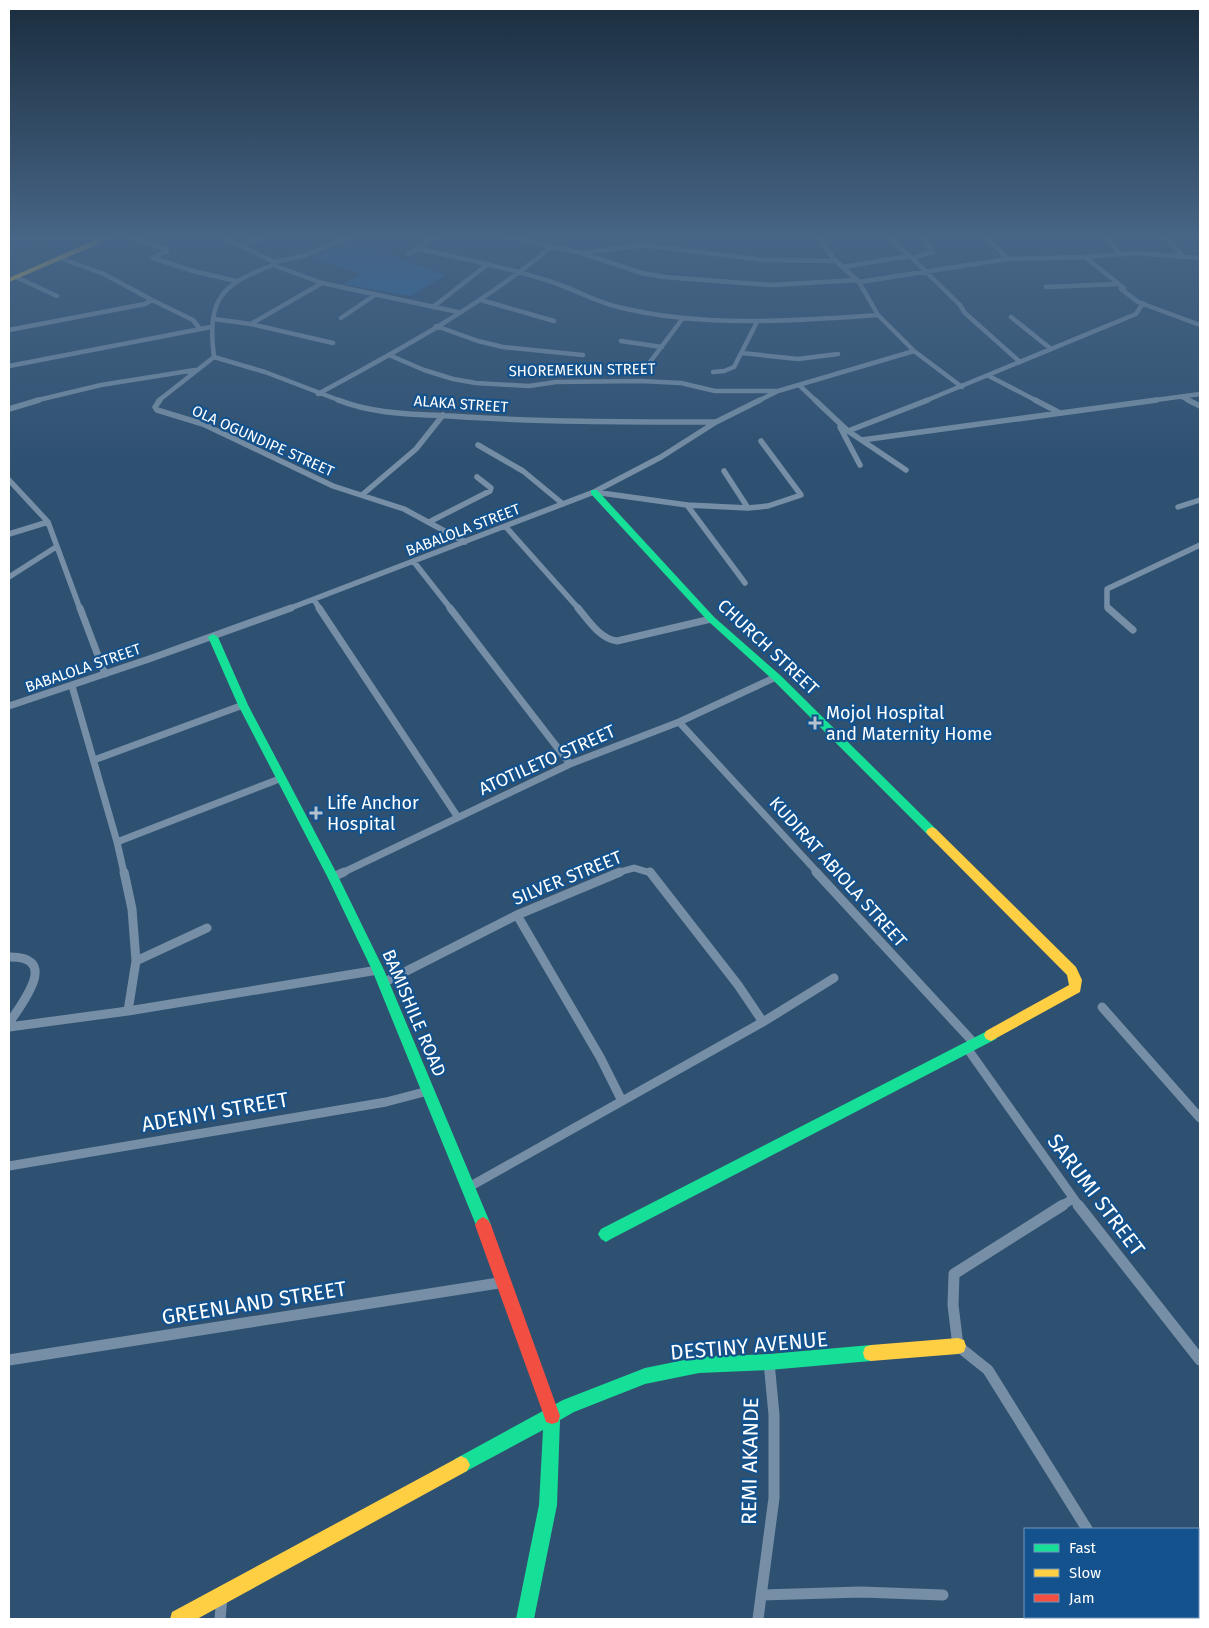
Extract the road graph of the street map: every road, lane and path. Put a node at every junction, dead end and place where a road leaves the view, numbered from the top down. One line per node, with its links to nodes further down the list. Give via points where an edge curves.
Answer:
1 (103, 312): 25 (street)
2 (177, 312): 24 (street, via 193,320)
3 (215, 312): 17 (street)
4 (271, 312): 21 (street)
5 (350, 312): 15 (street)
6 (458, 312): 22 (street)
7 (523, 312): 18 (street)
8 (647, 312): 16 (street)
9 (876, 312): 13 (street)
10 (964, 312): 36 (street)
11 (1138, 312): 29 (street)
12 (1164, 312): 20 (street)
13 (878, 315): 19 (street); 30 (street)
14 (1010, 317): 29 (street)
15 (341, 318)
16 (683, 318): 19 (street); 28 (street)
17 (214, 319): 21 (street); 23 (street)
18 (554, 321)
19 (757, 322): 31 (street)
20 (1200, 323)
21 (250, 324): 27 (street)
22 (436, 326): 33 (street); 34 (street, via 503,347)
23 (211, 327): 24 (street); 35 (street)
24 (200, 329): 37 (street)
25 (9, 330)
26 (621, 341): 28 (street)
27 (333, 344)
28 (662, 347): 38 (street)
29 (1051, 349): 36 (street)
30 (914, 351): 42 (street, BABALOLA STREET); 43 (street)
31 (742, 353): 32 (street, via 798,359); 40 (street, via 730,370)
32 (838, 354)
33 (390, 355): 44 (street, SHOREMEKUN STREET, via 424,370 476,383 530,386 556,382 641,381 680,383 715,391); 45 (street)
34 (583, 356)
35 (214, 357): 39 (street, OLA OGUNDIPE STREET); 45 (street, ALAKA STREET, via 265,372)
36 (1020, 362): 41 (street)
37 (9, 366)
38 (647, 366)
39 (196, 370): 49 (street, via 135,378); 64 (street, OLA OGUNDIPE STREET, via 157,402 157,410 203,424 301,473)
40 (713, 372)
41 (989, 376): 43 (street); 50 (street)
42 (799, 385): 44 (street, BABALOLA STREET); 53 (street)
43 (962, 387): 54 (street)
44 (778, 391): 52 (street, BABALOLA STREET)
45 (318, 394): 51 (street, ALAKA STREET, via 356,407)
46 (1200, 394): 47 (street)
47 (1182, 397): 48 (street); 50 (street)
48 (1200, 406)
49 (9, 409)
50 (1060, 413): 55 (street)
51 (443, 415): 52 (street, ALAKA STREET, via 518,421); 64 (street, via 408,459)
52 (716, 422): 63 (street, BABALOLA STREET, via 661,457)
53 (838, 423): 54 (street); 58 (street)
54 (848, 431): 55 (street)
55 (862, 440): 59 (street)
56 (761, 441): 69 (street, via 801,495 768,506)
57 (478, 445): 66 (street, via 539,481)
58 (860, 465)
59 (906, 470)
60 (724, 471): 69 (street)
61 (477, 477): 70 (street, via 491,488 490,491)
62 (9, 480): 71 (street)
63 (594, 492): 66 (street, BABALOLA STREET); 67 (street); 81 (street, CHURCH STREET)
64 (362, 495): 70 (street, OLA OGUNDIPE STREET)
65 (1200, 500): 68 (street)
66 (563, 504): 72 (street, BABALOLA STREET)
67 (687, 505): 69 (street); 79 (street)
68 (1178, 507)
69 (748, 508)
70 (431, 521): 74 (street, OLA OGUNDIPE STREET)
71 (48, 522): 73 (street); 76 (street)
72 (506, 527): 74 (street, BABALOLA STREET); 81 (street, via 597,630 610,640)
73 (9, 534)
74 (466, 542): 77 (street, BABALOLA STREET)
75 (1200, 546): 82 (street, via 1107,588 1107,607)
76 (56, 548): 78 (street); 84 (street)
77 (414, 562): 80 (street, BABALOLA STREET); 91 (street)
78 (9, 576)
79 (745, 583)
80 (314, 600): 83 (street, BABALOLA STREET); 93 (street)
81 (711, 619): 85 (street, CHURCH STREET)
82 (1133, 630)
83 (213, 637): 84 (street, BABALOLA STREET); 87 (street, BAMISHILE ROAD)
84 (105, 674): 86 (street, BABALOLA STREET)
85 (776, 677): 89 (street, ATOTILETO STREET); 107 (street, CHURCH STREET, via 1072,971 1075,988)
86 (72, 686): 88 (street, BABALOLA STREET); 90 (street)
87 (243, 705): 90 (street); 92 (street, BAMISHILE ROAD)
88 (9, 706)
89 (678, 722): 91 (street, ATOTILETO STREET); 107 (street, KUDIRAT ABIOLA STREET)
90 (94, 760): 94 (street)
91 (570, 764): 93 (street, ATOTILETO STREET)
92 (282, 778): 94 (street); 95 (street, BAMISHILE ROAD)
93 (457, 816): 95 (street, ATOTILETO STREET)
94 (116, 842): 99 (street, via 132,909)
95 (333, 877): 100 (street, BAMISHILE ROAD)
96 (517, 915): 102 (street, SILVER STREET); 105 (street, SILVER STREET, via 615,873 634,868 650,871); 109 (street)
97 (207, 928): 99 (street)
98 (9, 957): 106 (street, via 27,958 34,962 37,978)
99 (136, 961): 104 (street)
100 (378, 970): 102 (street, BAMISHILE ROAD); 104 (street)
101 (834, 978): 105 (street)
102 (383, 982): 108 (street, BAMISHILE ROAD)
103 (1102, 1007): 110 (street)
104 (128, 1011): 106 (street)
105 (763, 1022): 109 (street)
106 (9, 1025)
107 (970, 1046): 113 (street, SARUMI STREET); 114 (street)
108 (428, 1091): 111 (street, ADENIYI STREET, via 386,1102); 112 (street, BAMISHILE ROAD)
109 (622, 1100): 112 (street)
110 (1200, 1118)
111 (9, 1166)
112 (469, 1187): 115 (street, BAMISHILE ROAD)
113 (1073, 1199): 116 (street, via 954,1274 953,1305); 118 (street, SARUMI STREET)
114 (606, 1234)
115 (506, 1282): 117 (street, GREENLAND STREET); 120 (street, BAMISHILE ROAD)
116 (958, 1346): 119 (street, DESTINY AVENUE); 121 (street, via 988,1370)
117 (9, 1360)
118 (1200, 1360)
119 (769, 1362): 120 (street, DESTINY AVENUE, via 699,1365 645,1376); 123 (street, REMI AKANDE, via 774,1415 774,1498)
120 (552, 1416): 122 (street, DESTINY AVENUE); 127 (street, via 548,1505)
121 (1086, 1528)
122 (222, 1594): 125 (street, DESTINY AVENUE); 126 (street)
123 (760, 1595): 124 (street, via 861,1592); 128 (street, REMI AKANDE)
124 (943, 1595)
125 (179, 1619)
126 (220, 1619)
127 (526, 1619)
128 (758, 1619)

